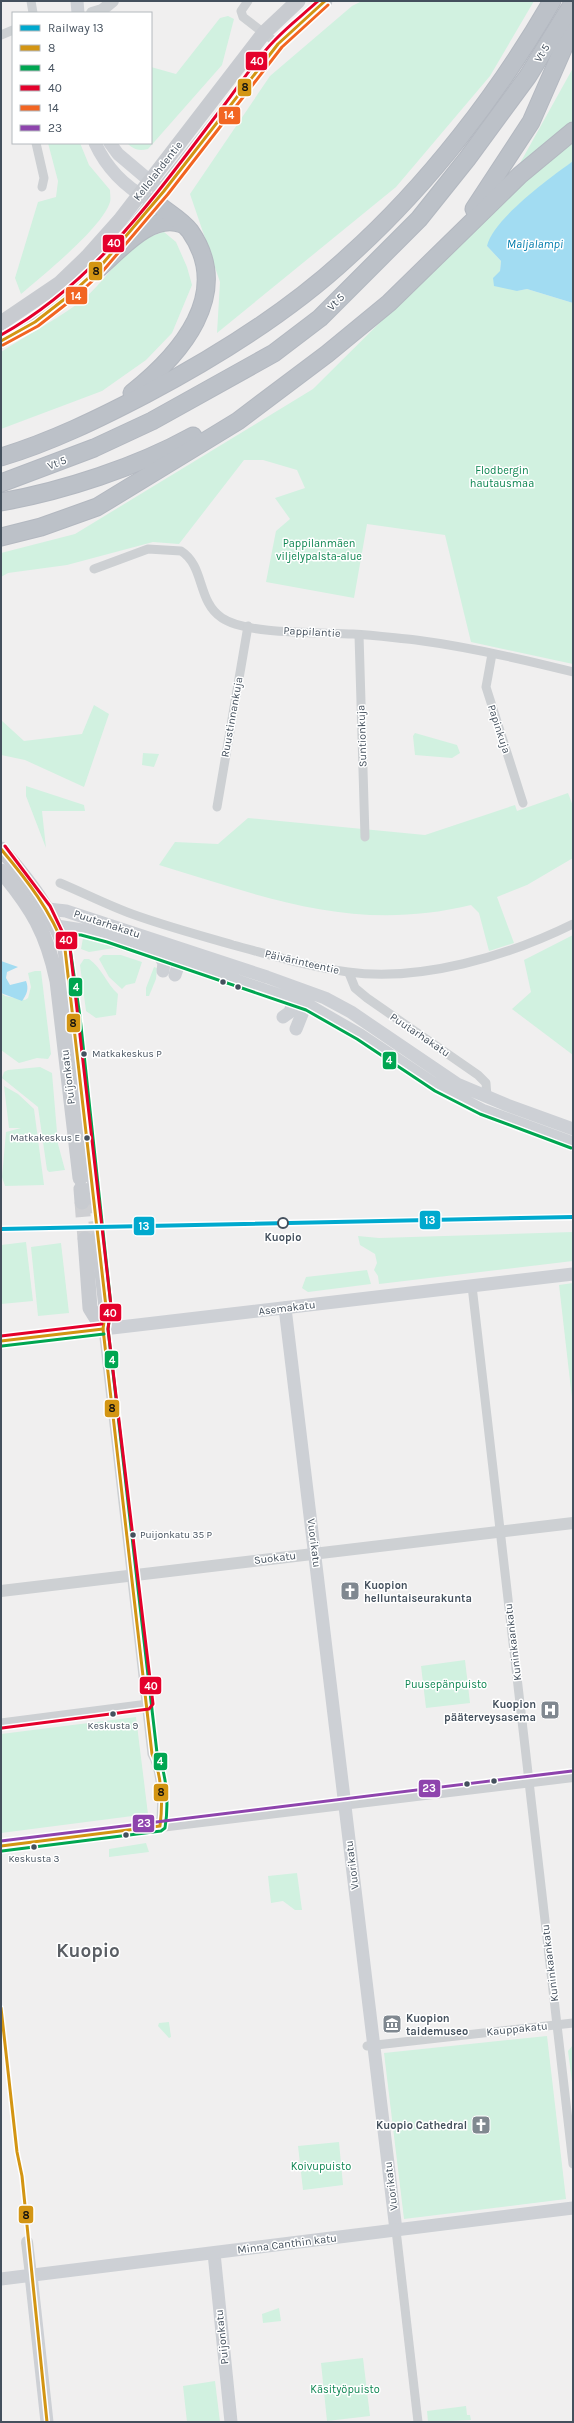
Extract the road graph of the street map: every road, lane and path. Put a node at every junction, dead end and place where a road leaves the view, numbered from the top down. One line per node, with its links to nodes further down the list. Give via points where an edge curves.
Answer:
1 (31, 1): 9 (street)
2 (77, 1): 10 (main road)
3 (113, 1): 11 (street)
4 (248, 1): 14 (street, via 241,11 243,17)
5 (298, 1): 14 (main road, Kellolahdentie)
6 (325, 1): 16 (main road, Kellolahdentie)
7 (552, 1): 30 (highway, Vt 5, via 521,54 490,98 404,202 349,257 284,308 189,371)
8 (573, 3): 32 (highway, Vt 5, via 528,76 458,171 419,219 320,318 274,353 152,421 94,448)
9 (33, 12)
10 (78, 12)
11 (95, 12)
12 (573, 26): 25 (highway, via 531,122)
13 (12, 30): 15 (street)
14 (264, 33): 16 (street); 21 (main road, Kellolahdentie)
15 (1, 34)
16 (278, 44): 23 (main road, Kellolahdentie)
17 (573, 131): 25 (highway, via 520,175)
18 (36, 144): 22 (street, via 44,178)
19 (95, 144): 23 (main road, via 101,156 114,172)
20 (111, 144): 21 (main road, via 118,154)
21 (150, 181): 23 (main road, Kellolahdentie)
22 (42, 187)
23 (153, 196): 24 (highway); 26 (main road, Kellolahdentie); 27 (main road, Kellolahdentie, via 120,220 60,283)
24 (182, 224): 26 (highway, via 169,221 154,225); 30 (highway, via 189,230 202,252 206,289 201,310 193,327 172,356 150,379)
25 (456, 236): 29 (highway, via 389,303)
26 (99, 268): 28 (main road, Kellolahdentie, via 35,322)
27 (1, 323)
28 (1, 341)
29 (294, 379): 33 (highway, via 175,446 147,458 60,488); 34 (highway, via 238,421 97,508 40,527)
30 (104, 416): 31 (highway, Vt 5)
31 (1, 457)
32 (1, 483)
33 (1, 502)
34 (1, 536)
35 (94, 570): 36 (street, Pappilantie, via 148,549 181,551 193,562 211,610 232,623)
36 (248, 626): 37 (street, Pappilantie, via 271,631); 41 (street, Ruustinnankuja)
37 (359, 635): 38 (street, Pappilantie, via 416,640); 42 (street, Suntionkuja)
38 (492, 654): 39 (street, Pappilantie); 40 (street, Papinkuja, via 486,687)
39 (573, 672)
40 (523, 803)
41 (217, 807)
42 (366, 837)
43 (1, 849): 46 (main road, Puijonkatu, via 31,884)
44 (1, 871): 47 (main road, Puijonkatu)
45 (60, 883): 51 (street, Päivärinteentie, via 133,914 185,931 313,966)
46 (48, 909): 47 (main road); 49 (main road, Puijonkatu); 50 (main road, Puutarhakatu, via 66,911)
47 (38, 923): 49 (main road, Puutarhakatu); 49 (main road, Puijonkatu, via 51,950 57,981 86,1188 75,1018 65,949)
48 (573, 924): 51 (street, Päivärinteentie, via 538,940 468,964 384,974)
49 (58, 928): 50 (main road, Puutarhakatu, via 89,932)
50 (172, 961): 52 (main road, Puutarhakatu); 52 (main road, Puutarhakatu, via 279,981)
51 (349, 973): 55 (street, Puutarhakatu, via 355,988 366,998 478,1075 486,1083)
52 (300, 997): 53 (main road, via 290,1012); 54 (main road); 55 (main road, Puutarhakatu, via 325,998 439,1073); 57 (main road, Puutarhakatu, via 438,1087 482,1110)
53 (282, 1017)
54 (296, 1029)
55 (487, 1097): 56 (main road, Puutarhakatu)
56 (573, 1129)
57 (573, 1143)
58 (91, 1238): 62 (main road, via 106,1307)
59 (573, 1274): 60 (main road, Asemakatu)
60 (472, 1286): 61 (main road, Asemakatu); 65 (street, Kuninkaankatu)
61 (286, 1308): 62 (main road, Asemakatu); 66 (main road, Vuorikatu)
62 (104, 1329): 63 (main road, Asemakatu); 67 (street)
63 (1, 1341)
64 (573, 1523): 65 (street, Suokatu)
65 (500, 1532): 66 (street, Suokatu); 72 (street, Kuninkaankatu)
66 (315, 1554): 67 (street, Suokatu); 73 (main road, Vuorikatu)
67 (133, 1575): 68 (street, Suokatu); 69 (street)
68 (1, 1591)
69 (148, 1704): 70 (street); 74 (street, via 152,1754 156,1761 162,1810)
70 (1, 1723)
71 (573, 1776): 72 (street)
72 (529, 1781): 73 (street); 76 (street, Kuninkaankatu)
73 (345, 1802): 74 (street); 77 (main road, Vuorikatu)
74 (160, 1826)
75 (573, 2023): 76 (street, Kauppakatu)
76 (557, 2025): 77 (street, Kauppakatu); 78 (street, Kuninkaankatu)
77 (370, 2046): 80 (main road, Vuorikatu)
78 (573, 2164)
79 (573, 2208): 80 (main road, Minna Canthin katu)
80 (396, 2230): 82 (main road, Minna Canthin katu); 87 (street, Vuorikatu)
81 (27, 2242): 83 (street)
82 (214, 2253): 83 (main road, Minna Canthin katu); 86 (main road, Puijonkatu)
83 (31, 2275): 84 (main road, Minna Canthin katu); 85 (main road)
84 (1, 2278)
85 (47, 2422)
86 (231, 2422)
87 (418, 2422)

